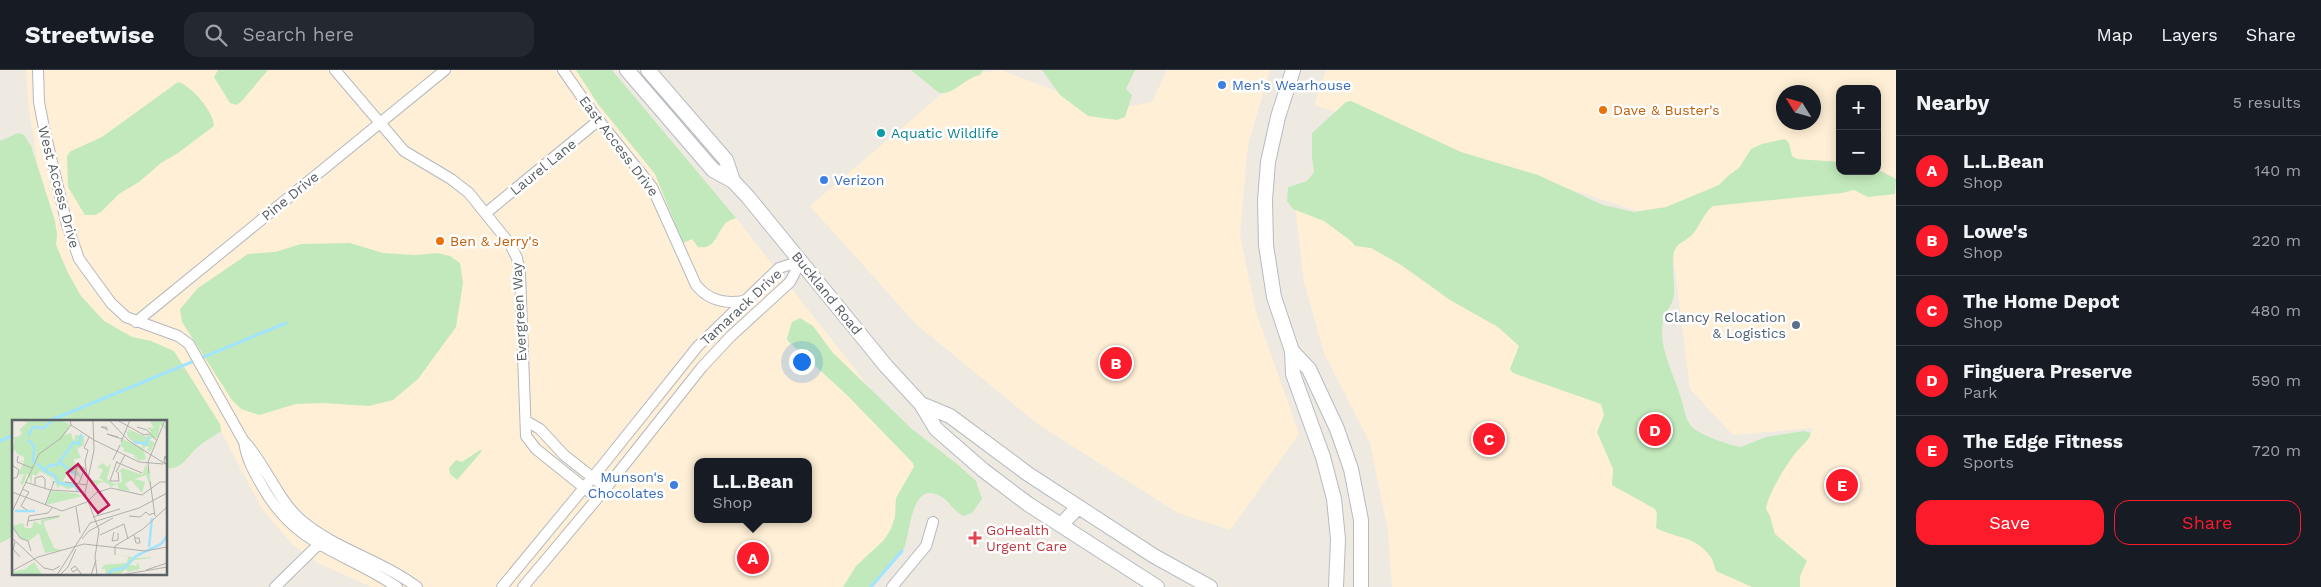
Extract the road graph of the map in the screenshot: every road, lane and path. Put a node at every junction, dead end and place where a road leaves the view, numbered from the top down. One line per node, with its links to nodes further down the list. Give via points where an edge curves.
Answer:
1 (38, 70): 14 (street, West Access Drive, via 42,121 74,249 111,303)
2 (335, 70): 9 (street, Evergreen Way)
3 (445, 70): 9 (street, Pine Drive)
4 (563, 70): 8 (street, East Access Drive)
5 (627, 70): 10 (main road, Buckland Road, via 713,170)
6 (648, 70): 10 (main road, Buckland Road, via 726,160)
7 (1293, 70): 15 (main road, via 1270,150 1265,216 1272,285)
8 (599, 120): 11 (street, Laurel Lane); 13 (street, East Access Drive, via 652,187 698,288 722,302)
9 (380, 124): 11 (street, Evergreen Way, via 404,151 458,183); 14 (street, Pine Drive)
10 (733, 181): 12 (main road, Buckland Road)
11 (486, 213): 17 (street, Evergreen Way, via 510,244 519,265)
12 (801, 261): 13 (street, Tamarack Drive, via 779,268); 16 (main road, Buckland Road); 20 (street, Tamarack Drive, via 790,282 702,367)
13 (744, 301): 19 (street, Tamarack Drive, via 691,354)
14 (136, 322): 18 (street, West Access Drive, via 178,336 193,350)
15 (1292, 351): 38 (main road, via 1293,374 1323,457 1334,499 1338,540); 39 (main road, via 1309,369 1340,435 1351,469 1361,520)
16 (921, 404): 23 (main road, Buckland Road, via 950,416 1010,462); 25 (main road, Buckland Road, via 942,435 1004,486)
17 (526, 421): 19 (street, via 540,429 564,455); 21 (street, Evergreen Way, via 525,434 530,444)
18 (244, 440): 26 (street, West Access Drive, via 293,512); 27 (street, West Access Drive, via 246,454 274,505 293,527)
19 (593, 478): 20 (street); 21 (street, Tamarack Drive)
20 (606, 488): 22 (street, Tamarack Drive)
21 (584, 489): 22 (street, Evergreen Way); 28 (street, Tamarack Drive)
22 (597, 498): 29 (street, Tamarack Drive)
23 (1078, 506): 25 (main road); 37 (main road, Buckland Road, via 1154,556)
24 (933, 522): 35 (street, via 926,546)
25 (1061, 525): 36 (main road, Buckland Road)
26 (326, 537): 27 (street); 32 (street, West Access Drive, via 384,566)
27 (318, 545): 30 (street); 31 (street, West Access Drive)
28 (519, 566): 29 (street); 33 (street, Tamarack Drive)
29 (532, 577): 34 (street, Tamarack Drive)
30 (274, 587)
31 (397, 587)
32 (416, 587)
33 (502, 587)
34 (523, 587)
35 (892, 587)
36 (1157, 587)
37 (1210, 587)
38 (1336, 587)
39 (1361, 587)

